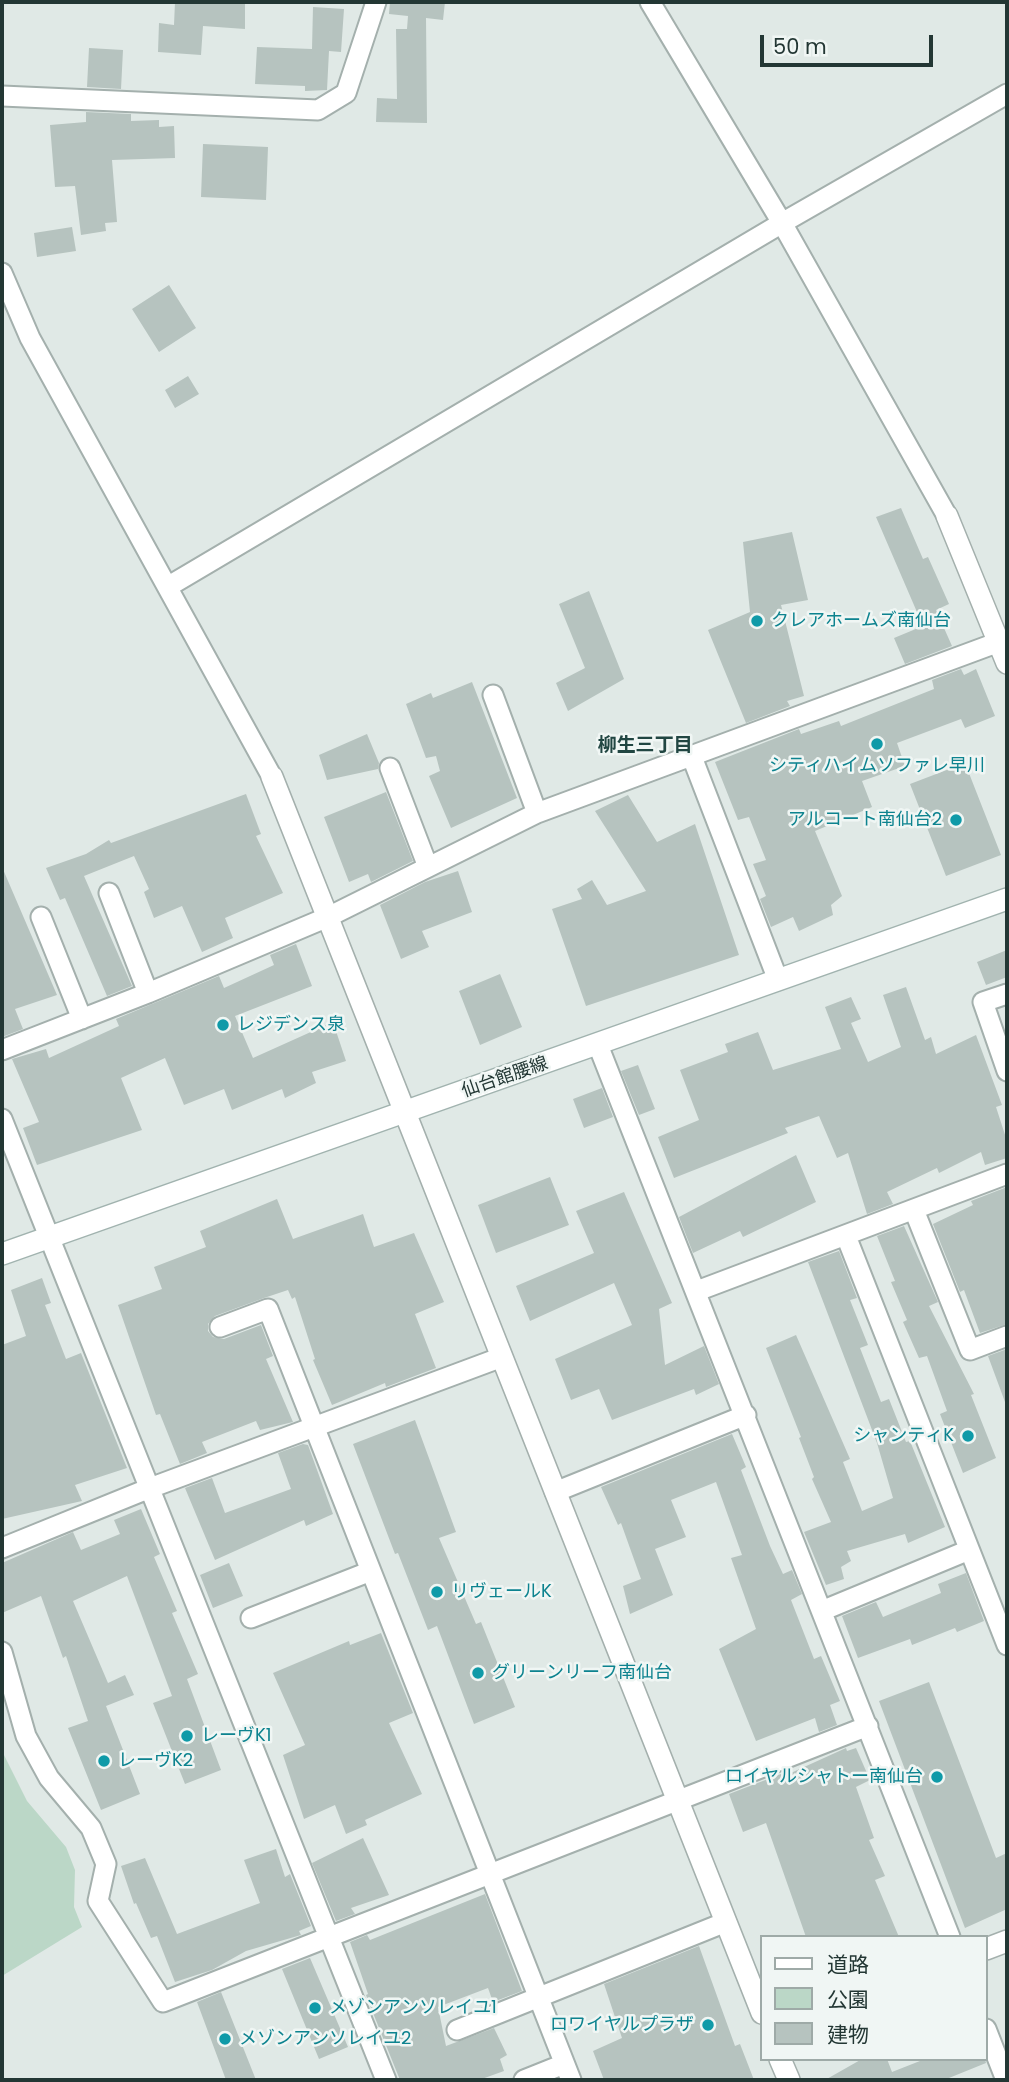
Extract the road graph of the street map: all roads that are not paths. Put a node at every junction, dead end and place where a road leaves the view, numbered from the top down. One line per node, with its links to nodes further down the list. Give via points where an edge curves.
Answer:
1 (376, 2): 4 (street, via 346,93 317,110)
2 (650, 2): 5 (street)
3 (1007, 94): 5 (street)
4 (2, 96)
5 (782, 223): 7 (street); 8 (street)
6 (2, 273): 8 (street, via 30,338)
7 (947, 516): 9 (street)
8 (169, 586): 14 (street)
9 (1003, 640): 10 (street); 12 (street)
10 (1007, 663)
11 (493, 695): 15 (street)
12 (692, 757): 15 (street); 21 (street)
13 (390, 768): 16 (street)
14 (272, 777): 20 (street)
15 (537, 813): 16 (street)
16 (428, 867): 20 (street)
17 (109, 893): 22 (street)
18 (1007, 899): 21 (street, 仙台館腰線)
19 (41, 917): 24 (street)
20 (327, 917): 22 (street); 28 (street)
21 (778, 980): 25 (street, 仙台館腰線)
22 (148, 993): 24 (street)
23 (1007, 994): 27 (street, via 984,1003)
24 (82, 1019): 26 (street)
25 (598, 1045): 28 (street, 仙台館腰線); 35 (street)
26 (2, 1050)
27 (1007, 1070)
28 (405, 1112): 32 (street, 仙台館腰線); 38 (street)
29 (2, 1119): 32 (street)
30 (1007, 1174): 31 (street)
31 (914, 1210): 33 (street); 37 (street, via 970,1350)
32 (50, 1236): 34 (street, 仙台館腰線); 41 (street)
33 (846, 1236): 35 (street); 44 (street)
34 (2, 1254)
35 (697, 1291): 39 (street)
36 (220, 1327): 40 (street, via 268,1309)
37 (1007, 1336)
38 (502, 1357): 40 (street); 42 (street)
39 (746, 1415): 42 (street); 47 (street)
40 (317, 1427): 41 (street); 45 (street)
41 (150, 1488): 43 (street); 56 (street)
42 (555, 1492): 52 (street)
43 (2, 1548)
44 (969, 1550): 46 (street); 47 (street)
45 (371, 1571): 48 (street); 53 (street)
46 (999, 1602): 49 (street)
47 (824, 1610): 51 (street)
48 (251, 1618)
49 (1007, 1645)
50 (2, 1652): 56 (street, via 26,1736 48,1778 91,1828 106,1864 98,1901 163,2002)
51 (868, 1726): 52 (street); 55 (street)
52 (678, 1803): 53 (street); 54 (street)
53 (491, 1875): 56 (street); 59 (street)
54 (726, 1922): 59 (street); 60 (street)
55 (949, 1935)
56 (327, 1937): 65 (street)
57 (1007, 1941): 58 (street)
58 (988, 1948)
59 (539, 1998): 61 (street); 64 (street)
60 (760, 2008)
61 (457, 2031)
62 (988, 2034): 68 (street)
63 (781, 2061): 67 (street)
64 (568, 2072): 66 (street)
65 (386, 2080)
66 (524, 2080)
67 (789, 2080)
68 (1006, 2080)

